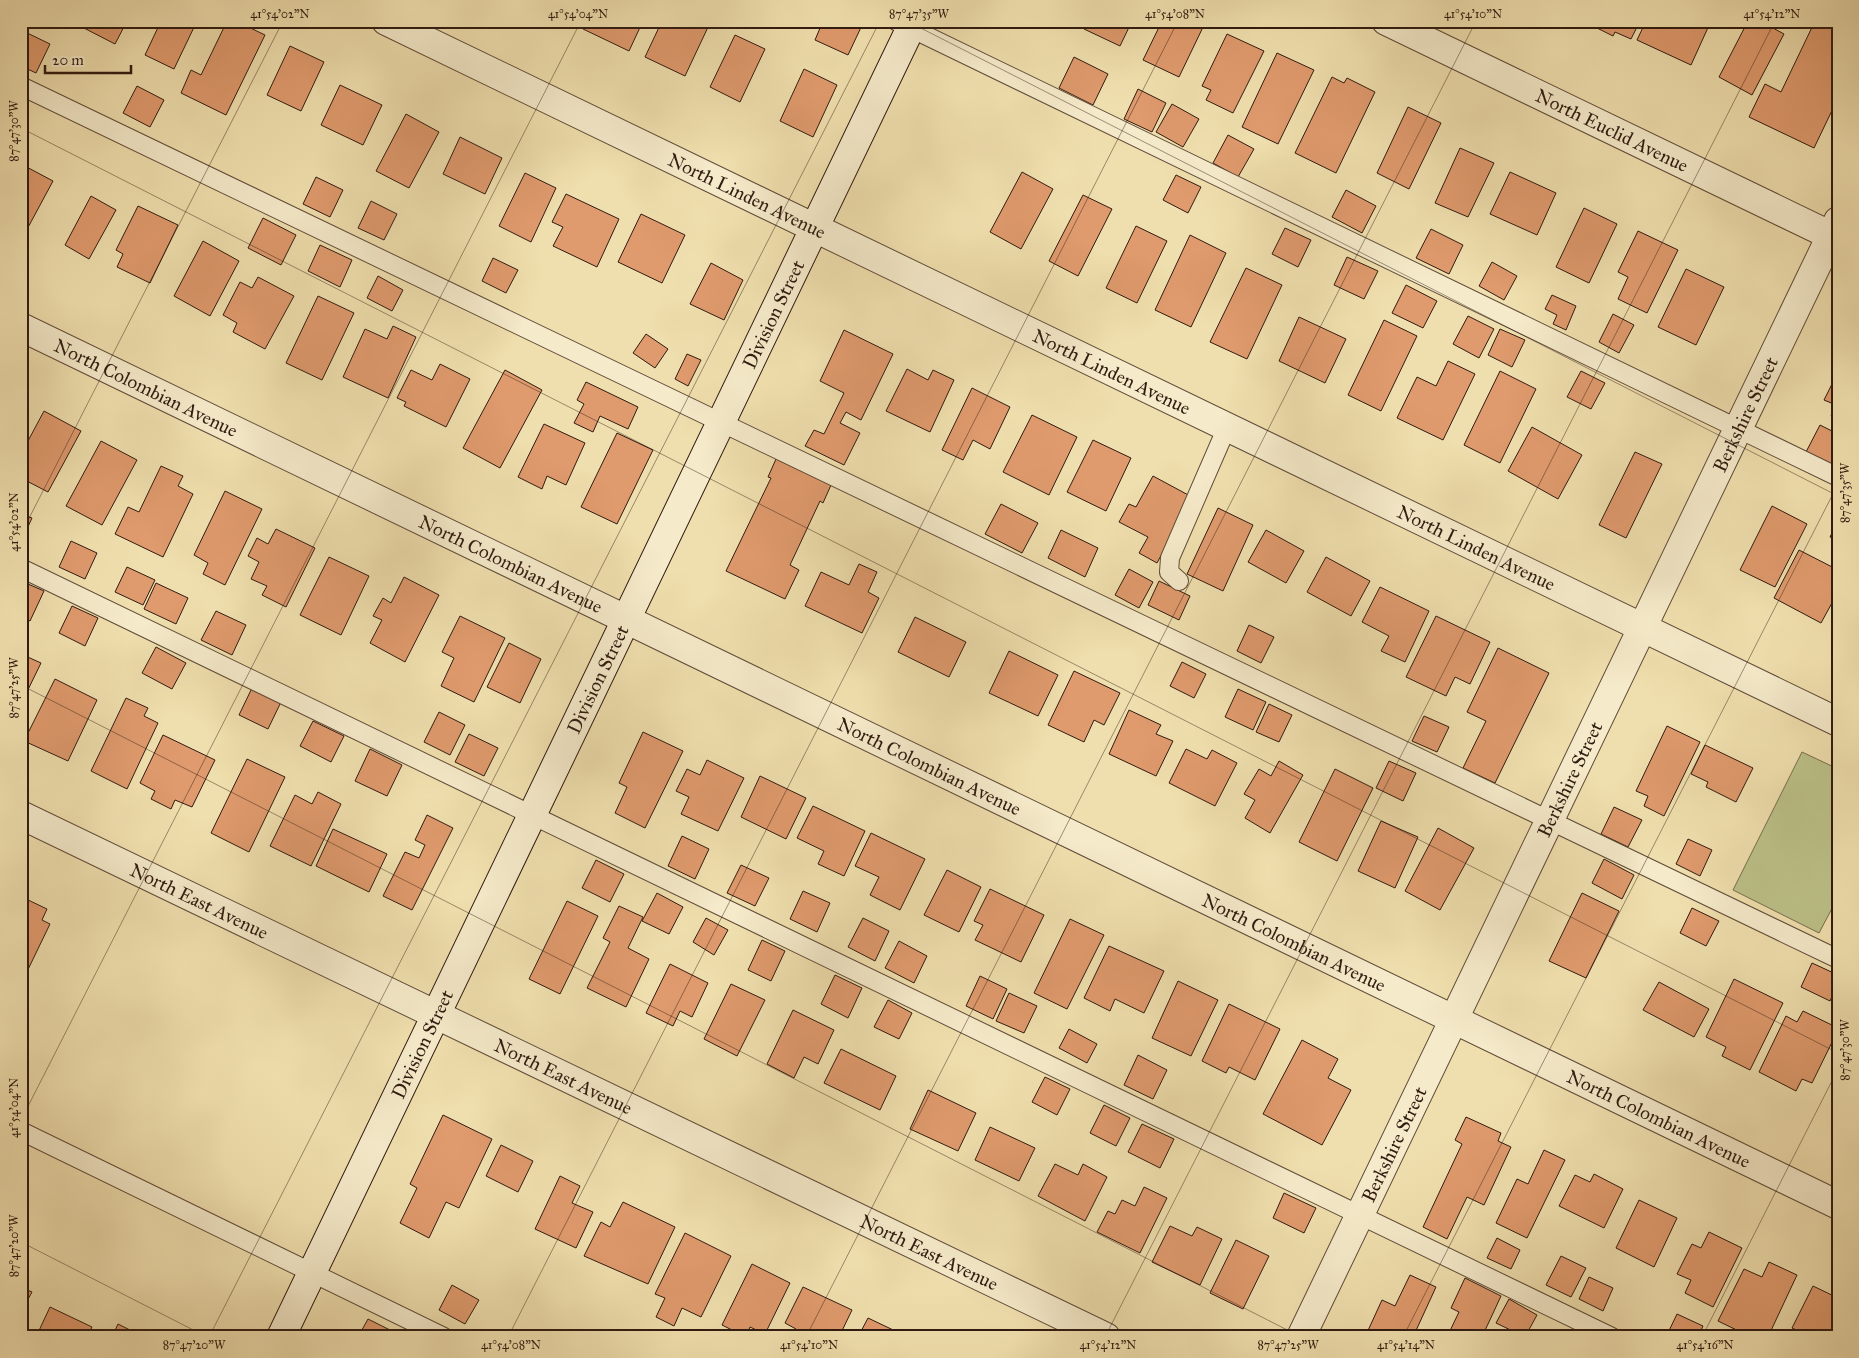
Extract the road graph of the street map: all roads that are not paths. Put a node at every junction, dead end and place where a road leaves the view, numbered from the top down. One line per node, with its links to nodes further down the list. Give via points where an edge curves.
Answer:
1 (386, 21): 5 (street, North Linden Avenue)
2 (1386, 21): 6 (street, North Euclid Avenue)
3 (907, 24): 5 (street, Division Street); 10 (lane)
4 (21, 86): 8 (lane)
5 (814, 228): 8 (street, Division Street); 9 (street, North Linden Avenue)
6 (1835, 231): 10 (street, Berkshire Street)
7 (21, 327): 14 (street, North Colombian Avenue)
8 (721, 422): 14 (street, Division Street); 19 (lane)
9 (1227, 427): 13 (lane, via 1170,558 1169,572); 15 (street, North Linden Avenue)
10 (1737, 429): 11 (lane); 15 (street, Berkshire Street)
11 (1838, 478)
12 (21, 568): 18 (lane)
13 (1179, 581)
14 (626, 619): 18 (street, Division Street); 22 (street, North Colombian Avenue)
15 (1642, 627): 16 (street, North Linden Avenue); 19 (street, Berkshire Street)
16 (1838, 722)
17 (21, 815): 21 (street, North East Avenue)
18 (532, 815): 21 (street, Division Street); 25 (lane)
19 (1549, 820): 20 (lane); 22 (street, Berkshire Street)
20 (1838, 959)
21 (436, 1014): 26 (street, Division Street); 29 (street, North East Avenue)
22 (1453, 1019): 24 (street, North Colombian Avenue); 25 (street, Berkshire Street)
23 (21, 1131): 26 (lane)
24 (1838, 1205)
25 (1359, 1214): 30 (street, Berkshire Street); 31 (lane)
26 (312, 1273): 27 (street, Division Street); 28 (lane)
27 (280, 1337)
28 (444, 1337)
29 (1106, 1337)
30 (1300, 1337)
31 (1612, 1337)

